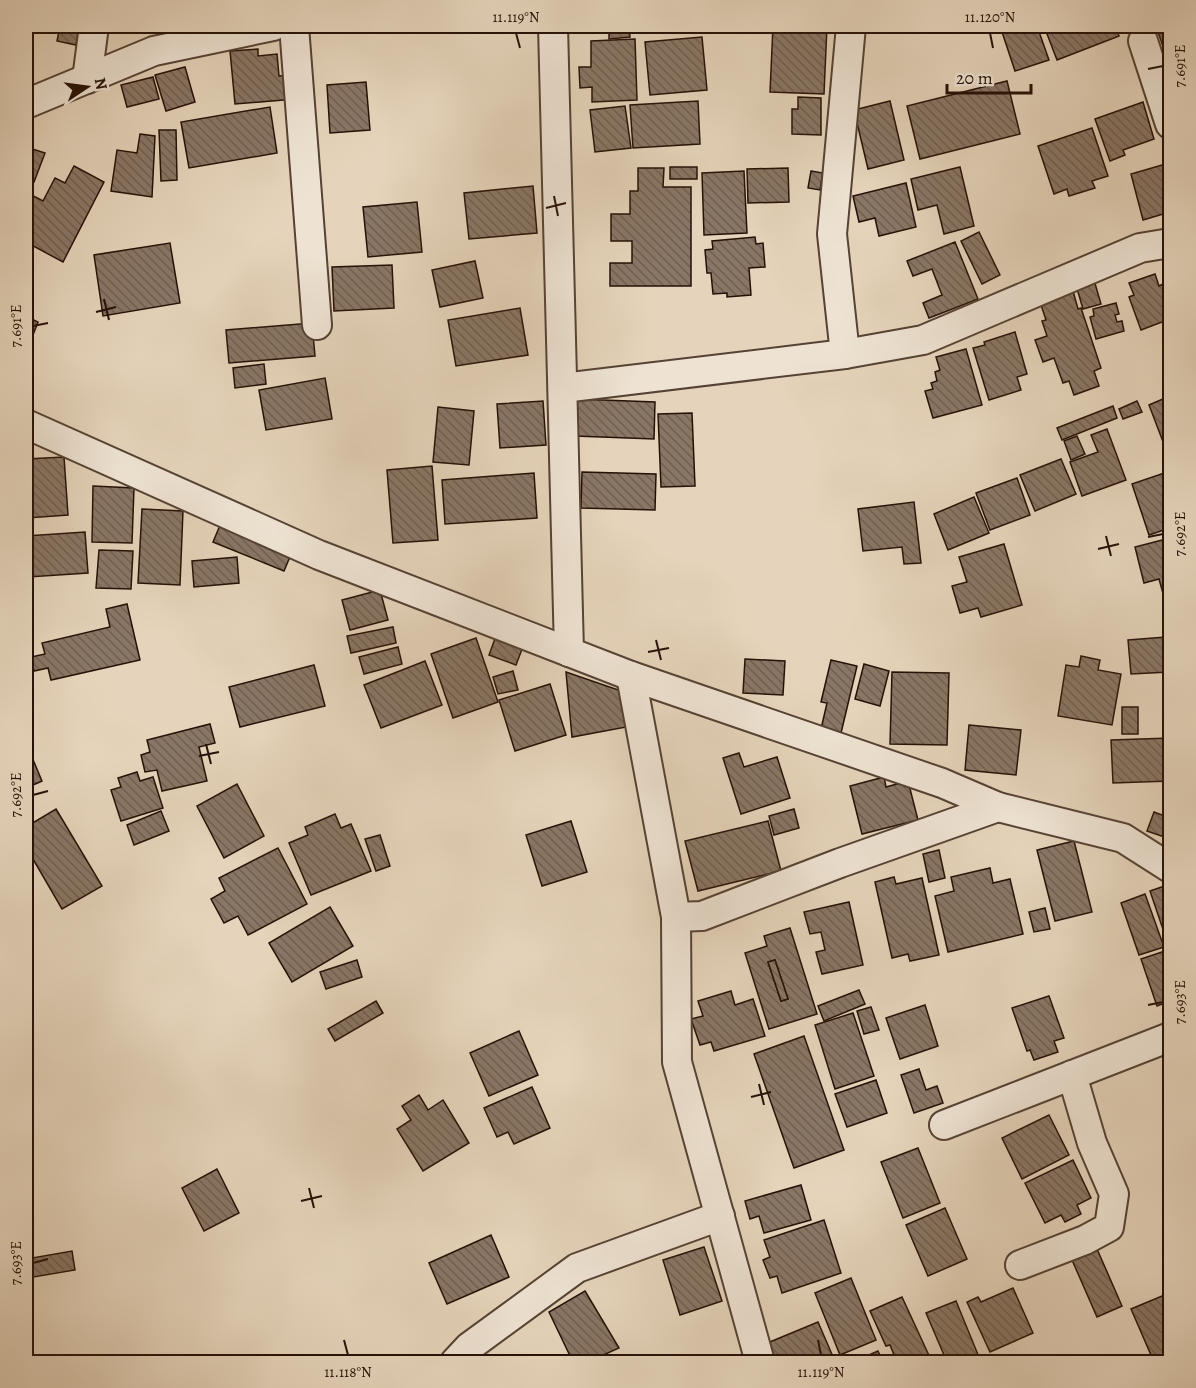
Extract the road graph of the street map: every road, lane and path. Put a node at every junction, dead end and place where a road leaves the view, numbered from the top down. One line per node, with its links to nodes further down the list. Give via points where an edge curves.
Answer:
1 (94, 26): 7 (street)
2 (273, 26): 7 (street, via 154,51)
3 (294, 26): 11 (street)
4 (553, 26): 13 (street)
5 (851, 26): 12 (street, via 832,234)
6 (1143, 41): 9 (street)
7 (87, 78): 8 (street)
8 (26, 104)
9 (1170, 124)
10 (1170, 243): 12 (street, via 1140,248 923,340)
11 (317, 325)
12 (845, 354): 13 (street)
13 (563, 388): 15 (street)
14 (26, 424): 15 (street, via 319,555)
15 (569, 652): 16 (street)
16 (631, 676): 17 (street, via 942,783); 19 (street)
17 (998, 807): 18 (street, via 1123,838); 19 (street, via 702,916)
18 (1170, 868)
19 (676, 916): 23 (street, via 677,1062)
20 (1170, 1037): 21 (street)
21 (1072, 1075): 22 (street); 24 (street, via 1092,1143 1114,1194 1109,1227)
22 (944, 1125)
23 (720, 1216): 25 (street, via 577,1268 469,1347); 26 (street)
24 (1020, 1265)
25 (455, 1362)
26 (760, 1362)

